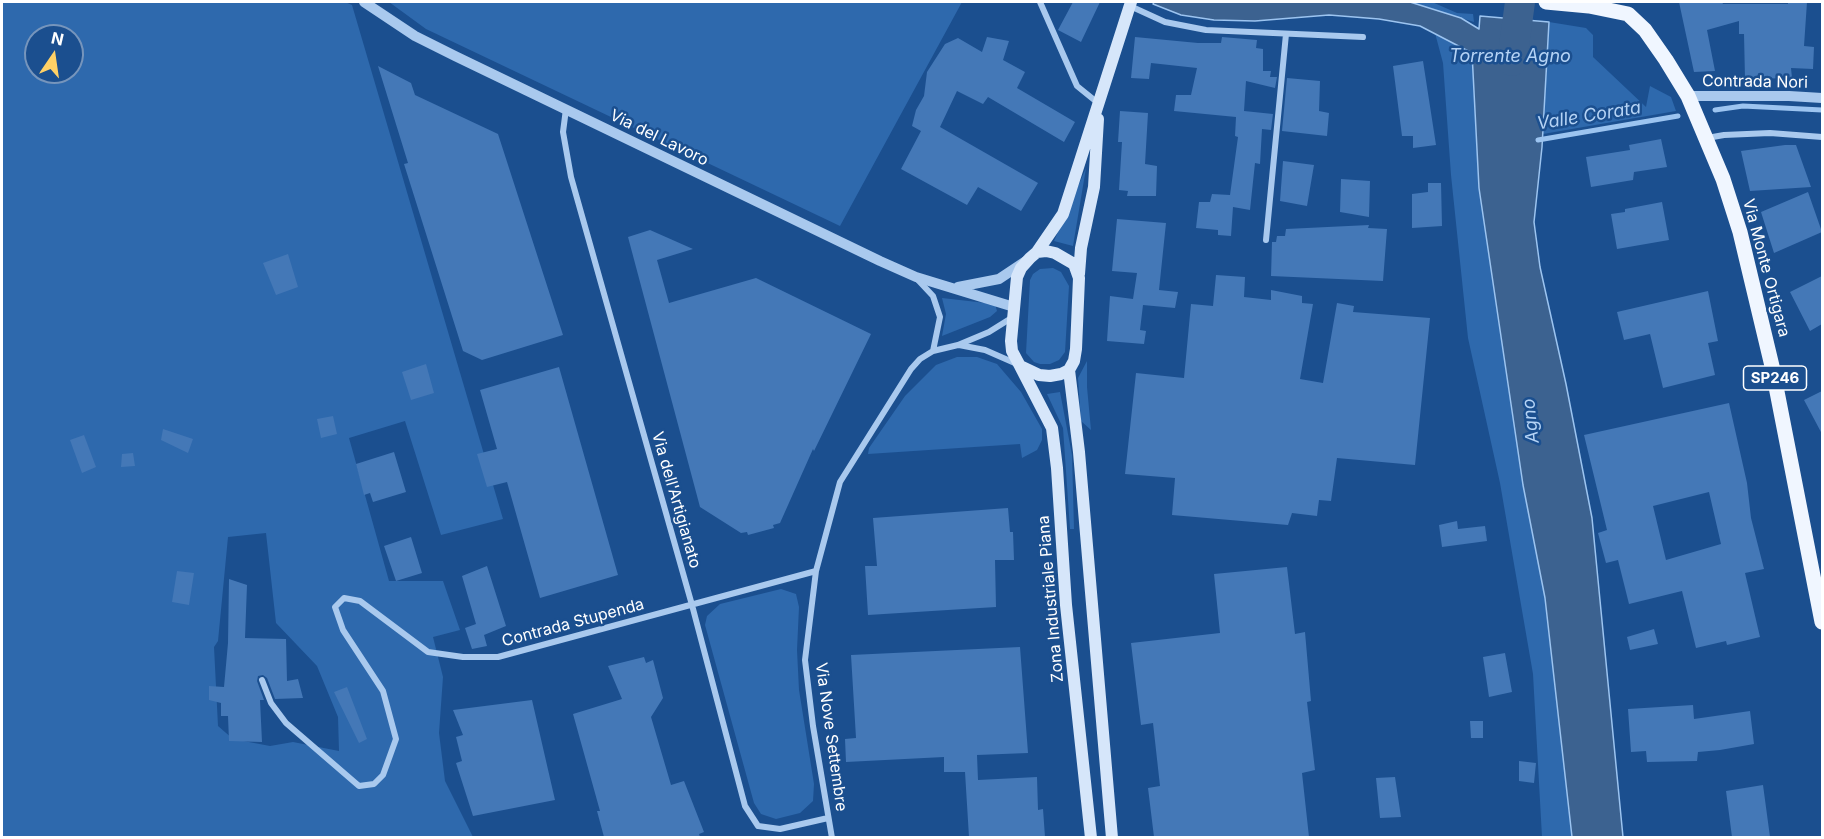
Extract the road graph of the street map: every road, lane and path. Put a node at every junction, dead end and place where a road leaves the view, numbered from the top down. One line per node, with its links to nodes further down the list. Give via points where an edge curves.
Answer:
1 (364, 2): 12 (street, Via del Lavoro, via 415,36)
2 (1040, 2): 11 (street, via 1077,86)
3 (1546, 2): 5 (main road)
4 (1130, 4): 7 (street, via 1165,22 1206,30); 11 (main road)
5 (1596, 5): 6 (main road, SP246)
6 (1627, 8): 9 (main road, SP246)
7 (1286, 34): 8 (street); 15 (street)
8 (1363, 37)
9 (1688, 96): 10 (street, Contrada Nori); 14 (main road, SP246)
10 (1822, 98)
11 (1099, 103): 16 (main road, Zona Industriale Piana, via 1063,214); 18 (main road, via 1094,187)
12 (566, 109): 17 (street, Via del Lavoro); 26 (street, Via dell'Artigianato, via 563,132 570,177)
13 (1822, 137): 14 (street, via 1770,133)
14 (1706, 138): 27 (main road, Via Monte Ortigara / SP246, via 1734,211 1751,277)
15 (1266, 240)
16 (1033, 255): 18 (main road, via 1046,251 1065,258 1074,264); 19 (street, Via del Lavoro, via 999,279); 20 (main road, Zona Industriale Piana, via 1017,277)
17 (915, 277): 19 (street, Via del Lavoro); 22 (street, via 933,296 940,317)
18 (1079, 278): 24 (main road, via 1076,349)
19 (949, 288): 20 (street, Via del Lavoro, via 976,294)
20 (1013, 312): 21 (street, Via Nove Settembre, via 989,332); 23 (main road, Zona Industriale Piana, via 1012,351)
21 (958, 345): 22 (street, Via Nove Settembre); 23 (street, Via Nove Settembre, via 1000,355)
22 (933, 351): 25 (street, Via Nove Settembre, via 911,369 840,482)
23 (1020, 366): 24 (main road, via 1050,376); 31 (main road, Zona Industriale Piana, via 1052,428)
24 (1069, 370): 32 (main road)
25 (816, 571): 26 (street); 29 (street, Via Nove Settembre, via 805,660)
26 (692, 605): 28 (street, Contrada Stupenda, via 498,657 463,657 428,652 360,601 344,598 336,607 343,630 383,691 396,739 383,775 374,784 359,786 295,731 271,703); 29 (street, Via dell'Artigianato, via 745,806 758,826 780,830)
27 (1822, 622)
28 (262, 680)
29 (828, 818): 30 (street, Via Nove Settembre)
30 (832, 837)
31 (1091, 837)
32 (1112, 837)

